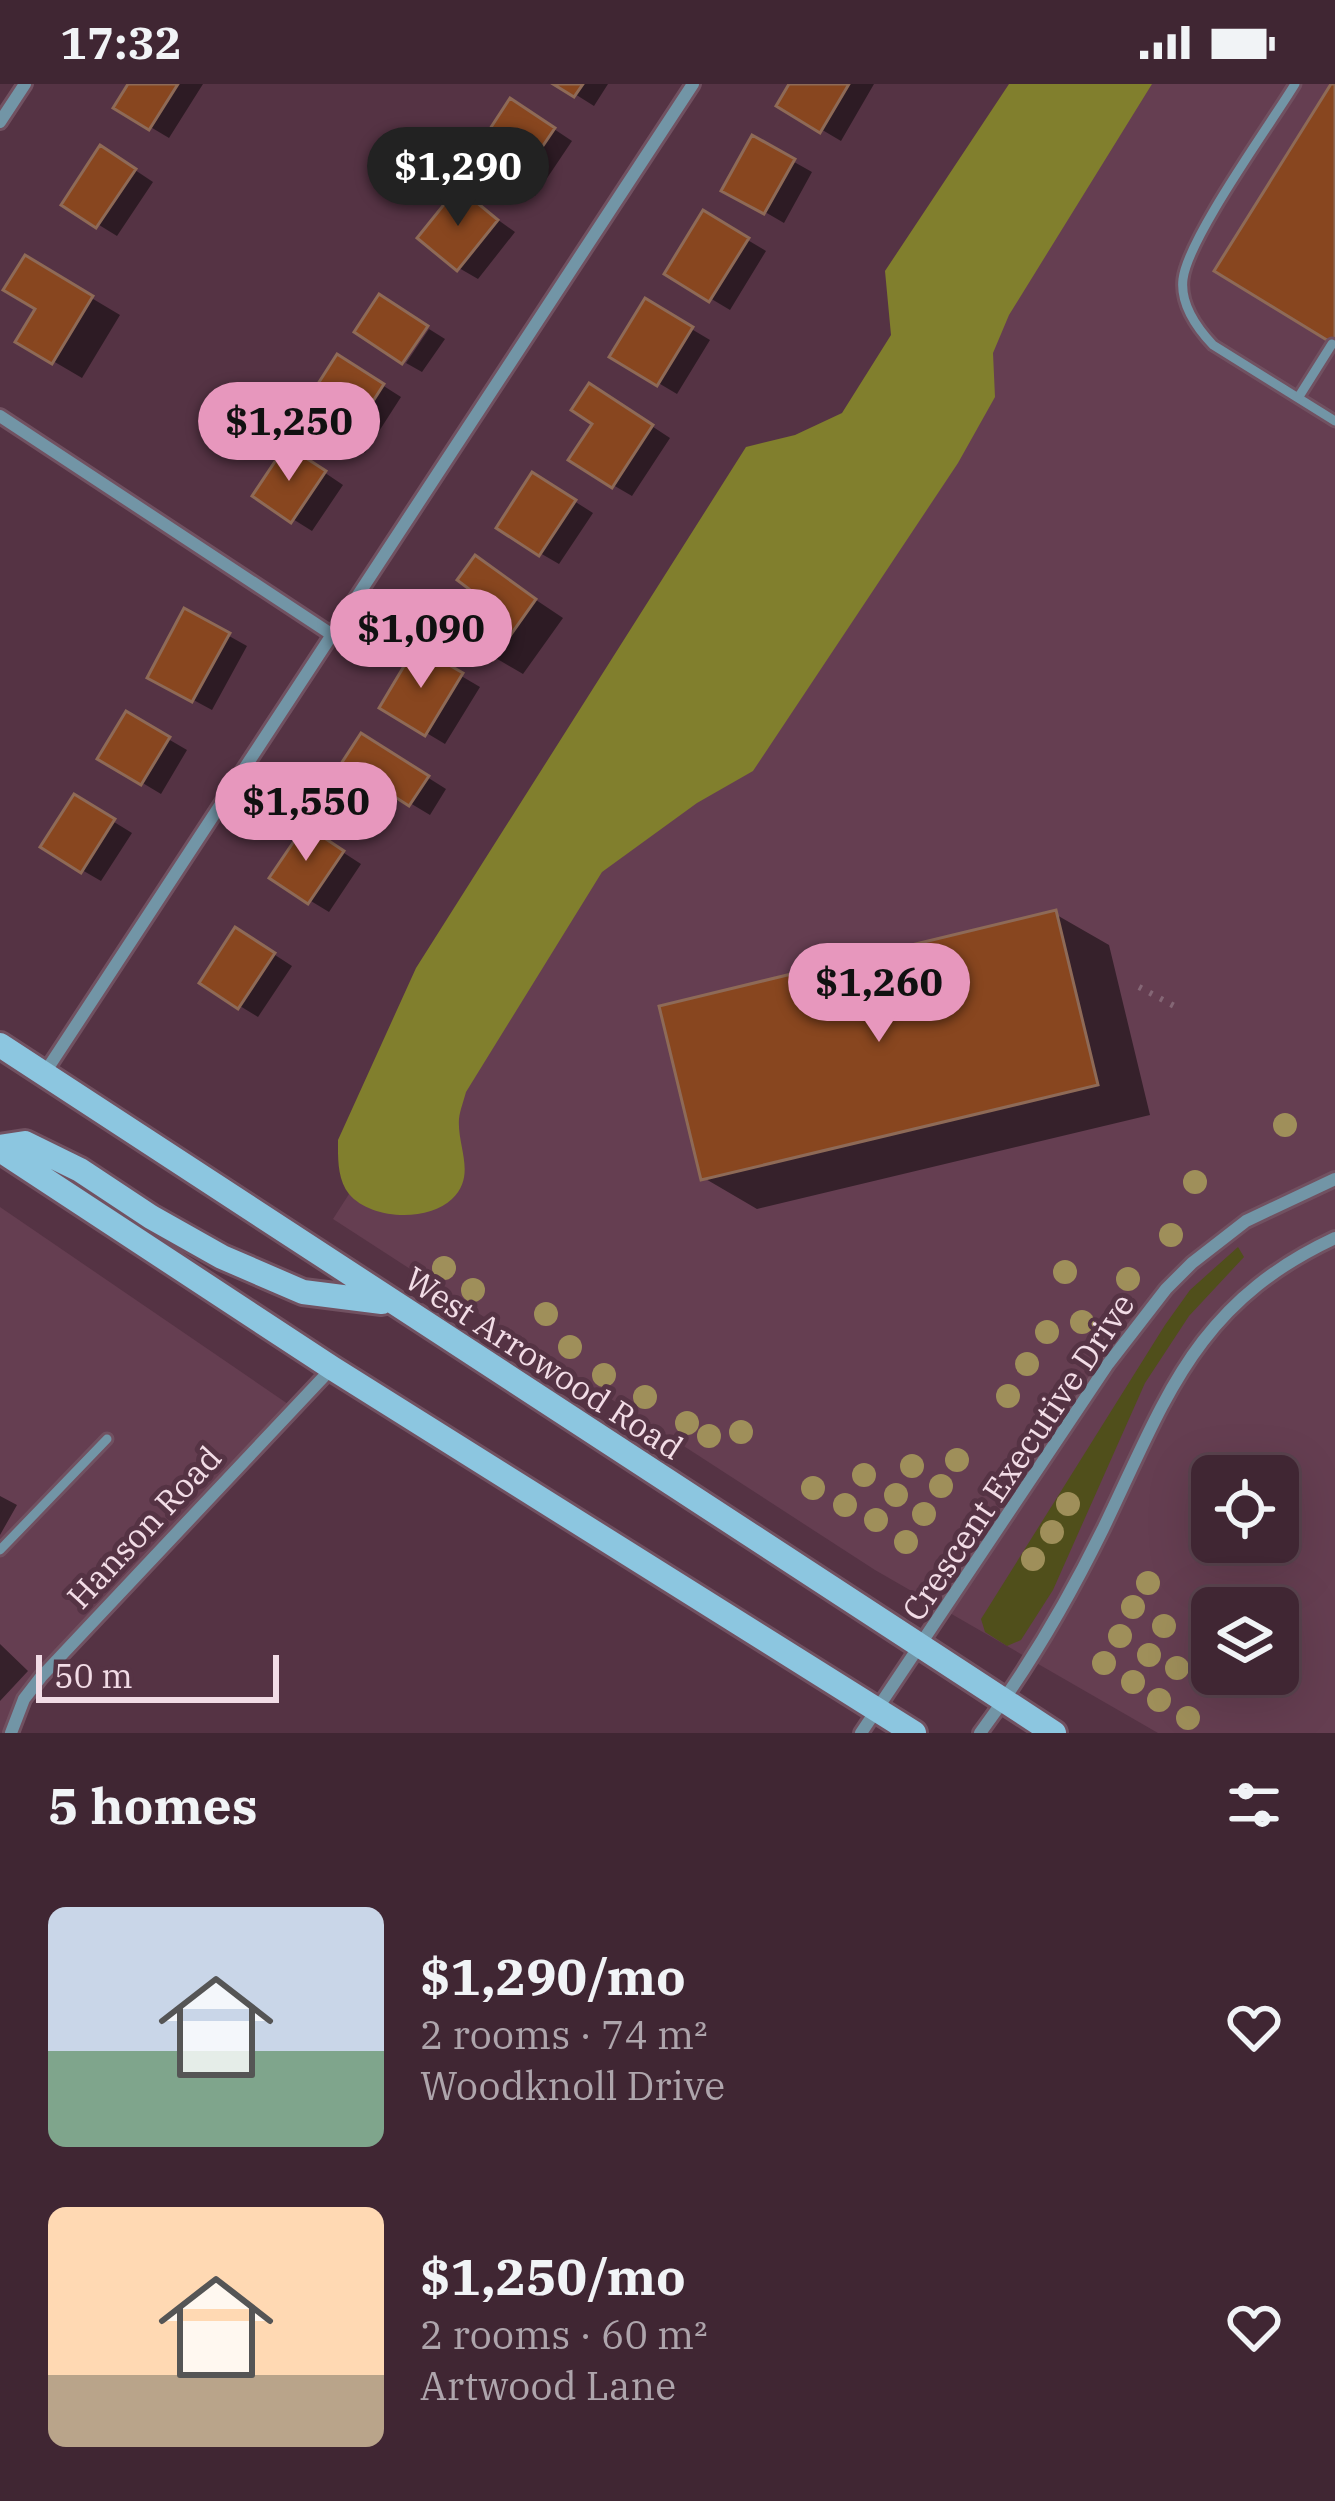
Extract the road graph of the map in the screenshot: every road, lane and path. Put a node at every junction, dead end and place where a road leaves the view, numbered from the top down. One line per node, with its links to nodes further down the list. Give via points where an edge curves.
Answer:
1 (25, 84): 4 (street)
2 (692, 84): 9 (street)
3 (1295, 84): 6 (lane, via 1202,235 1183,281 1199,330)
4 (0, 122)
5 (1332, 344): 6 (lane)
6 (1298, 398): 8 (lane)
7 (0, 416): 9 (street)
8 (1335, 421)
9 (332, 634): 13 (street)
10 (1139, 987): 11 (path)
11 (1178, 1008)
12 (0, 1045): 13 (main road, West Arrowood Road)
13 (44, 1074): 17 (main road, West Arrowood Road)
14 (0, 1149): 17 (main road, via 25,1142 222,1257 303,1292); 18 (main road)
15 (1335, 1179): 21 (street, Crescent Executive Drive, via 1246,1221 1166,1289)
16 (1335, 1238): 22 (street, via 1262,1278 1190,1359)
17 (390, 1303): 21 (main road, West Arrowood Road)
18 (332, 1368): 23 (main road); 24 (street, Hanson Road, via 41,1677)
19 (106, 1438): 20 (lane)
20 (0, 1550)
21 (921, 1646): 22 (main road, West Arrowood Road); 23 (street, Crescent Executive Drive)
22 (1004, 1702): 27 (street); 28 (main road, West Arrowood Road)
23 (875, 1710): 25 (street, Crescent Executive Drive); 26 (main road)
24 (11, 1733)
25 (861, 1733)
26 (914, 1733)
27 (980, 1733)
28 (1054, 1733)

